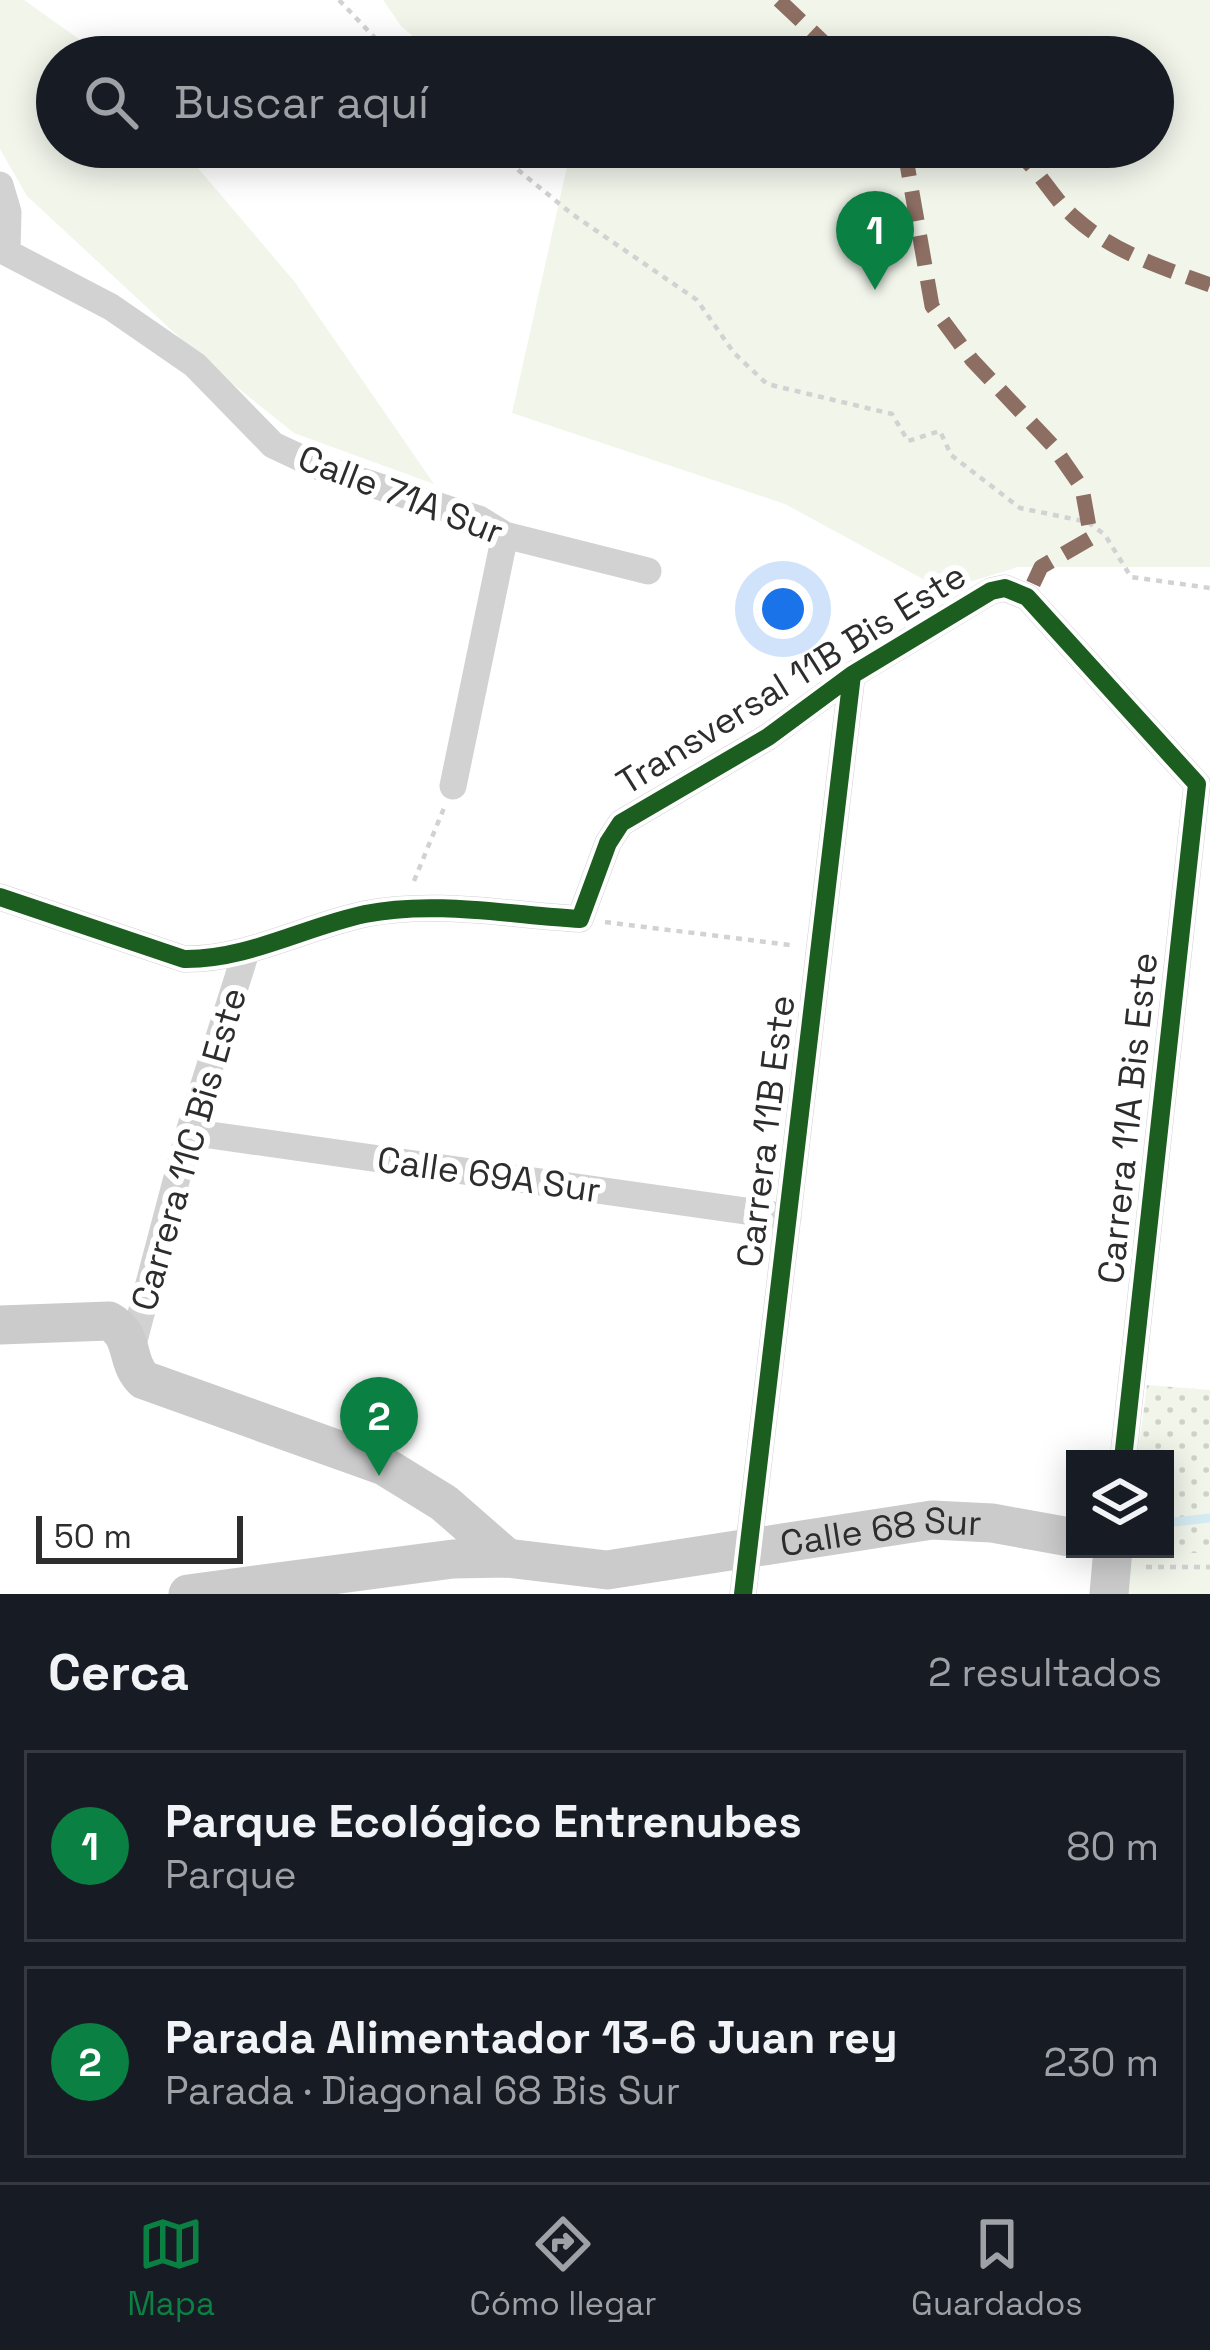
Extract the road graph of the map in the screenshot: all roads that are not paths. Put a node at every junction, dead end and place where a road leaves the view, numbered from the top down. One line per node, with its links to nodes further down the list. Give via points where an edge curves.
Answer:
1 (0, 185): 2 (street, via 8,212)
2 (4, 250): 3 (street, Calle 71A Sur, via 195,364 273,445)
3 (505, 535): 4 (street, Calle 71A Sur); 7 (street)
4 (649, 571)
5 (852, 675): 6 (street, Transversal 11B Bis Este, via 1005,588 1027,597); 9 (street, Transversal 11B Bis Este, via 768,737 621,823 580,919 401,909); 11 (street, Carrera 11B Este)
6 (1197, 784): 14 (street, Carrera 11A Bis Este)
7 (453, 786)
8 (0, 897): 9 (street, via 184,959)
9 (246, 952): 10 (street, Carrera 11C Bis Este)
10 (189, 1132): 11 (street, Calle 69A Sur); 13 (street, Carrera 11C Bis Este)
11 (788, 1217): 16 (street, Carrera 11B Este)
12 (0, 1325): 13 (street, via 98,1319 119,1326)
13 (132, 1348): 17 (street, via 133,1366 152,1385 396,1472)
14 (1124, 1450)
15 (1066, 1536): 16 (street, Calle 68 Sur, via 932,1520)
16 (749, 1549): 17 (street, Calle 68 Sur, via 607,1570); 21 (street, Carrera 11B Este)
17 (507, 1558): 19 (street, Calle 68 Sur)
18 (1125, 1558): 22 (street)
19 (375, 1581): 20 (street, Calle 68 Sur)
20 (188, 1594)
21 (743, 1594)
22 (1109, 1594)

